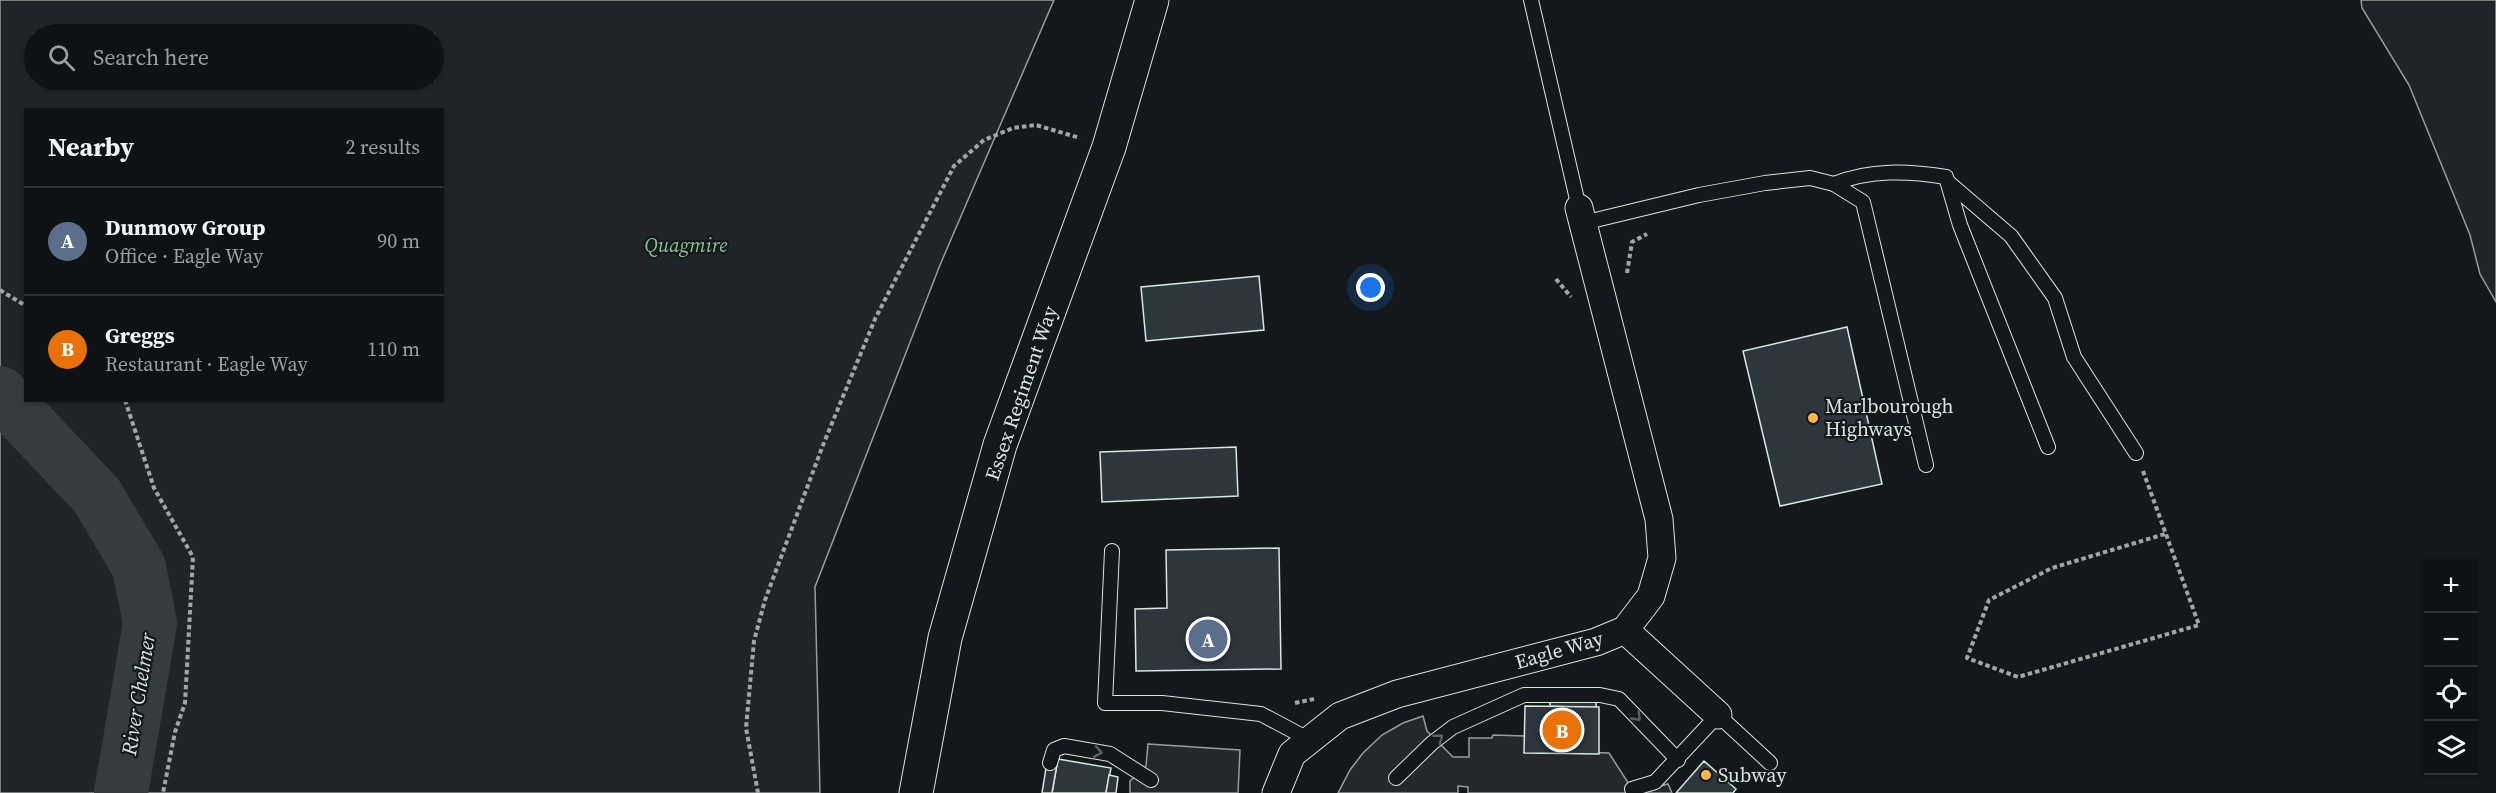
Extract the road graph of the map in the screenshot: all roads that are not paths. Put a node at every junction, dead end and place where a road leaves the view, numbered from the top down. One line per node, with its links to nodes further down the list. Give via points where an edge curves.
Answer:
1 (1152, 0): 19 (highway, Essex Regiment Way, via 1109,147 1000,444 945,638)
2 (1531, 0): 5 (lane)
3 (1948, 182): 4 (lane, via 1946,177 1907,171 1851,177); 6 (lane, via 1960,225); 7 (lane, via 2011,236 2055,298 2074,357)
4 (1834, 184): 5 (lane, via 1810,178 1765,183); 8 (lane, via 1863,202)
5 (1581, 216): 10 (street, Eagle Way, via 1659,519 1662,558 1651,596)
6 (2048, 447)
7 (2136, 453)
8 (1926, 465)
9 (1112, 551): 12 (lane, via 1105,703 1162,703 1261,714)
10 (1625, 630): 11 (street); 12 (street, Eagle Way, via 1596,642 1397,694 1340,716)
11 (1718, 715): 13 (lane); 15 (lane)
12 (1310, 740): 20 (street, Eagle Way, via 1292,754)
13 (1678, 760): 16 (lane, one-way to 13, via 1454,727 1524,695 1600,695 1619,699); 18 (lane, via 1655,783)
14 (1050, 763): 17 (lane, one-way to 17, via 1054,750 1064,746 1110,754)
15 (1770, 763)
16 (1396, 778)
17 (1151, 780)
18 (1632, 789)
19 (916, 793)
20 (1276, 793)

